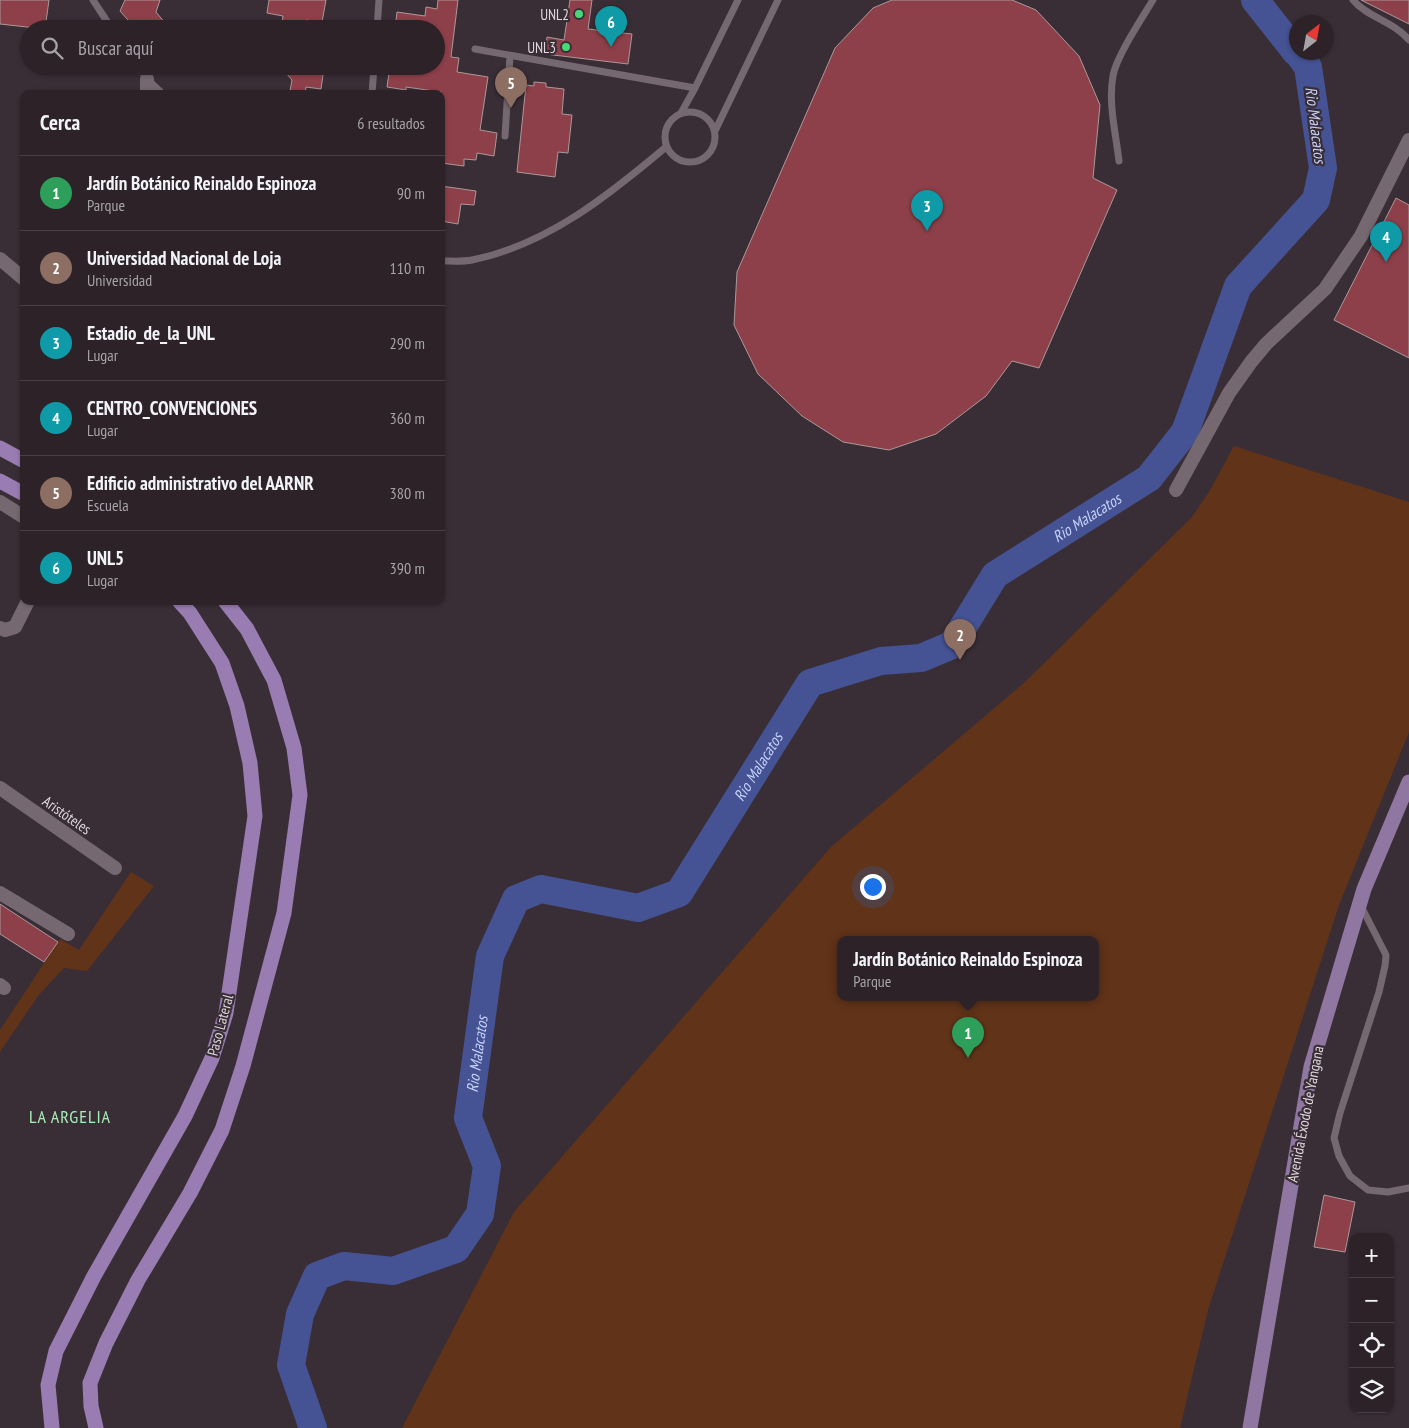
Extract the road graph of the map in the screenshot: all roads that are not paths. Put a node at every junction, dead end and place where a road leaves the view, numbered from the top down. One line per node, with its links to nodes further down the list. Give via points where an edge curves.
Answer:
1 (93, 0): 7 (lane)
2 (379, 0): 8 (lane)
3 (738, 0): 15 (lane)
4 (778, 0): 20 (lane)
5 (1153, 0): 24 (lane, via 1113,74 1111,93)
6 (1352, 0): 9 (lane, via 1358,7 1402,32)
7 (106, 20)
8 (378, 20)
9 (1409, 40)
10 (475, 49): 11 (lane)
11 (510, 56): 15 (lane); 21 (lane)
12 (144, 75): 14 (lane)
13 (373, 75): 18 (lane)
14 (147, 79): 16 (street); 17 (lane)
15 (695, 88): 19 (lane)
16 (146, 90)
17 (159, 90)
18 (372, 90)
19 (682, 113): 20 (lane, via 702,115 712,124); 23 (lane, via 668,123 664,139)
20 (714, 131): 23 (lane, via 713,147 702,160 678,160)
21 (505, 136)
22 (1409, 140): 31 (street, via 1361,236 1325,289 1251,362)
23 (666, 147): 26 (lane, via 632,176 559,227 523,245 471,260)
24 (1119, 161)
25 (0, 258): 27 (street)
26 (445, 261)
27 (20, 276)
28 (0, 448): 29 (highway)
29 (20, 459)
30 (0, 481): 32 (highway)
31 (1176, 490)
32 (20, 492)
33 (0, 502): 34 (street)
34 (20, 514)
35 (26, 605): 38 (street, via 15,627)
36 (183, 605): 46 (highway, Paso Lateral, via 222,664 237,706 250,763 255,816 226,1013 212,1058 185,1116 94,1276 56,1351 48,1385)
37 (228, 605): 47 (highway, via 247,629 274,680 294,748 300,795 284,914 243,1066 222,1130 190,1193 134,1288 90,1383)
38 (0, 628)
39 (1409, 782): 43 (main road, Avenida Éxodo de Yangana)
40 (0, 788): 41 (street, Aristóteles)
41 (115, 868)
42 (0, 893): 44 (street)
43 (1360, 904): 45 (lane, via 1386,955 1385,966 1334,1138 1350,1176 1368,1190 1388,1192); 48 (main road, Avenida Éxodo de Yangana, via 1311,1066)
44 (68, 934)
45 (1409, 1188)
46 (52, 1428)
47 (96, 1428)
48 (1250, 1428)

